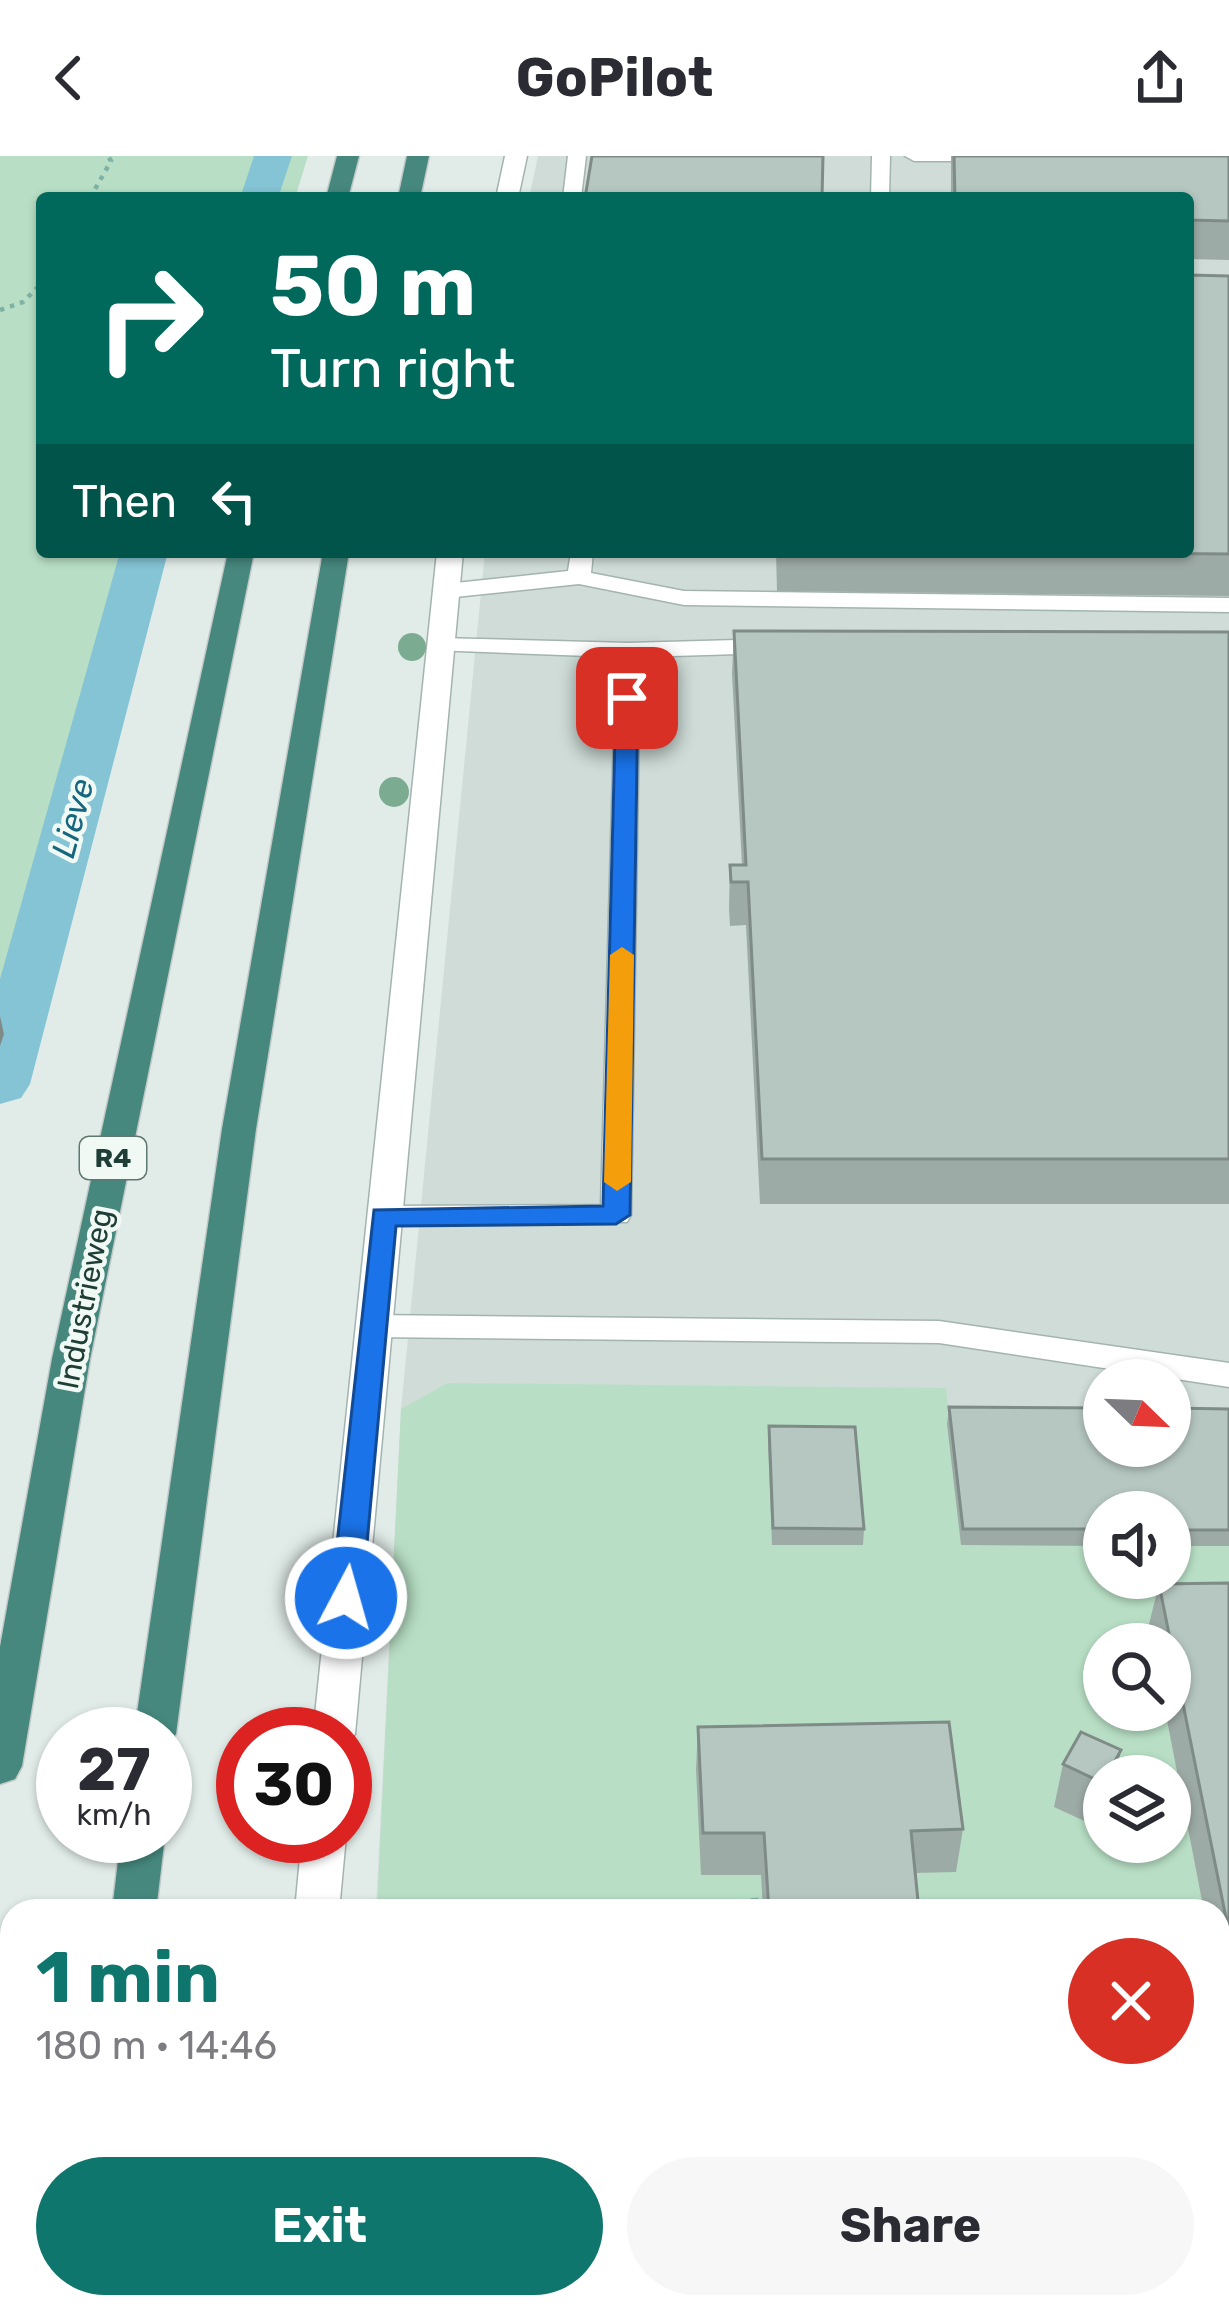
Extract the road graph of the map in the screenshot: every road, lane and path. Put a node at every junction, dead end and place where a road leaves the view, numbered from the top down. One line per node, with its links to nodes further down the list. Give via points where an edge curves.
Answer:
1 (108, 156): 9 (path)
2 (348, 156): 10 (highway)
3 (418, 156): 11 (highway)
4 (516, 156): 12 (street)
5 (577, 156): 13 (lane)
6 (881, 156): 14 (lane)
7 (914, 156): 8 (lane)
8 (1017, 157)
9 (93, 192)
10 (339, 192)
11 (410, 192)
12 (508, 192)
13 (573, 192)
14 (880, 192)
15 (36, 289): 16 (path)
16 (0, 310)
17 (240, 558): 31 (highway, Industrieweg / R4, via 71,1358)
18 (335, 558): 29 (highway, via 239,1130)
19 (449, 558): 21 (street)
20 (581, 564): 21 (lane); 22 (lane, via 684,598)
21 (446, 591): 23 (street)
22 (1229, 605)
23 (440, 645): 25 (lane); 26 (street)
24 (800, 646): 25 (lane)
25 (628, 650): 26 (lane, via 616,1215)
26 (383, 1216): 27 (street)
27 (372, 1327): 28 (lane, via 939,1332); 30 (street)
28 (1229, 1375)
29 (159, 1707)
30 (337, 1707)
31 (0, 1766)
32 (140, 1863): 34 (highway)
33 (321, 1863): 35 (street)
34 (135, 1899)
35 (318, 1899)

